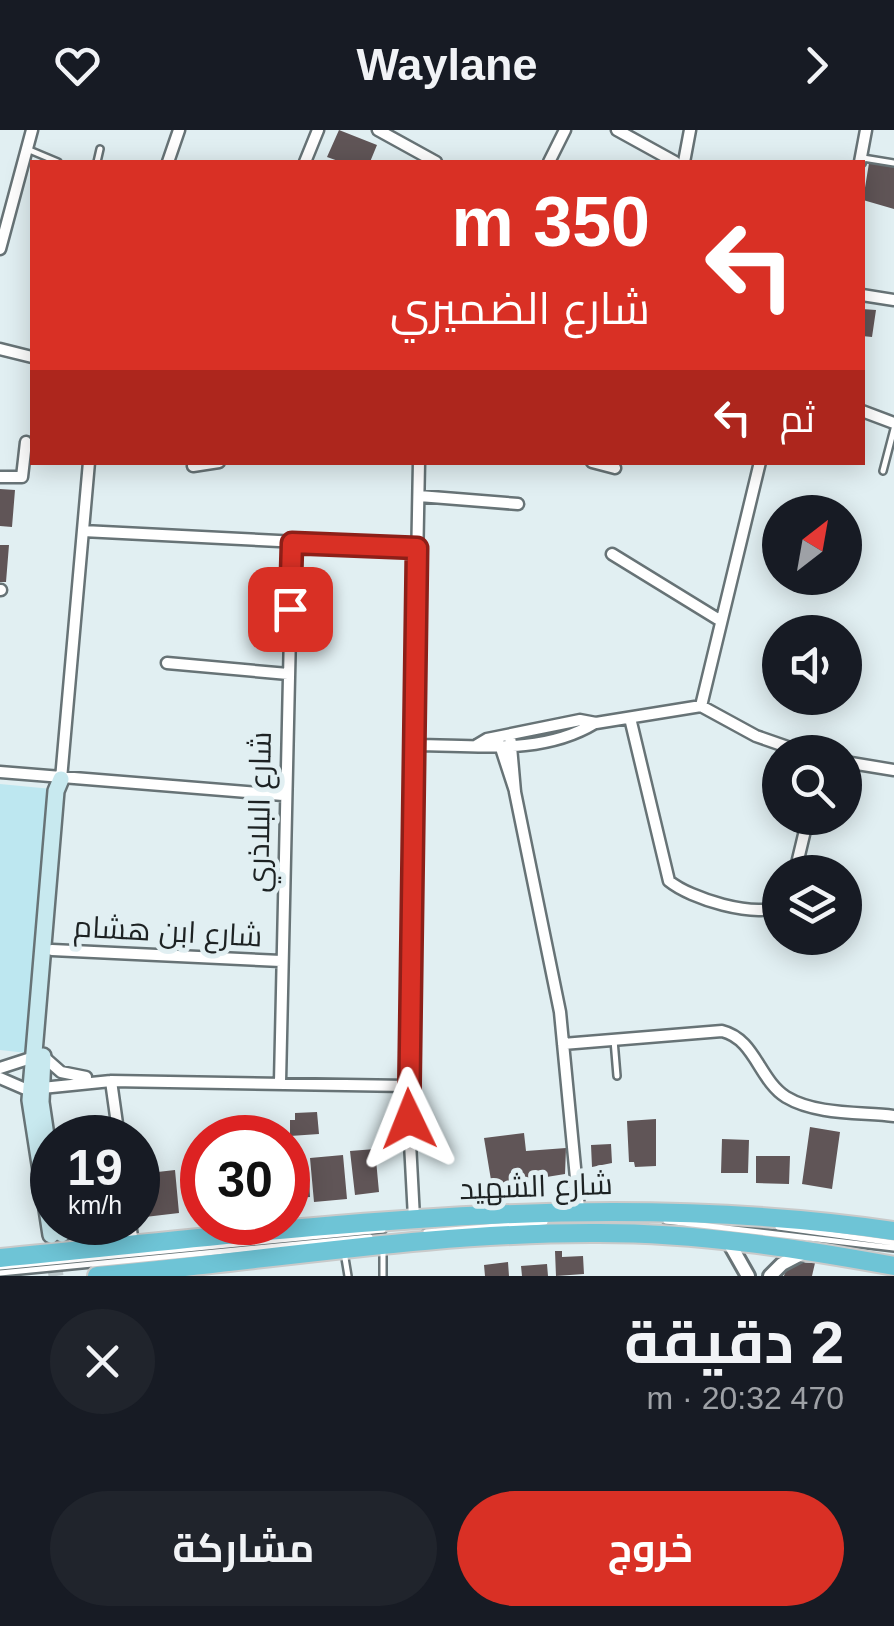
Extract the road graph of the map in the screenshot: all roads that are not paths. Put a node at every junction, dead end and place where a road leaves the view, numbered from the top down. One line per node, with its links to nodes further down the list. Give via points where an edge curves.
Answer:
1 (32, 130): 9 (street)
2 (178, 130): 13 (street)
3 (318, 130): 14 (street)
4 (378, 130): 15 (street)
5 (564, 130): 16 (street)
6 (617, 130): 17 (street)
7 (690, 130): 18 (street)
8 (866, 130): 19 (street)
9 (27, 149): 11 (lane); 22 (street)
10 (100, 149): 12 (lane)
11 (53, 160)
12 (97, 160)
13 (169, 160)
14 (307, 160)
15 (432, 160)
16 (550, 160)
17 (672, 160)
18 (684, 160)
19 (860, 160)
20 (865, 160): 21 (lane)
21 (894, 163)
22 (0, 248)
23 (865, 295): 24 (street)
24 (894, 300)
25 (0, 348): 26 (street)
26 (30, 356)
27 (865, 412): 28 (street)
28 (894, 426): 37 (lane)
29 (26, 442): 38 (street, via 22,476)
30 (89, 465): 41 (street)
31 (200, 465): 35 (street)
32 (419, 465): 39 (street)
33 (604, 465): 36 (street)
34 (759, 465): 45 (street)
35 (193, 466)
36 (615, 468)
37 (883, 472)
38 (0, 478)
39 (419, 496): 40 (street); 43 (street)
40 (518, 504)
41 (84, 530): 42 (street); 56 (street)
42 (292, 543): 43 (street); 47 (street, شارع البلاذري)
43 (417, 548): 52 (street)
44 (612, 554): 45 (street)
45 (721, 621): 48 (street)
46 (168, 663): 47 (street)
47 (288, 674): 57 (street, شارع البلاذري)
48 (701, 706): 49 (street); 50 (street)
49 (630, 718): 51 (street, via 580,720); 58 (street, via 670,881 692,894)
50 (762, 738)
51 (505, 742): 52 (street); 62 (street)
52 (414, 744): 69 (street)
53 (862, 765): 54 (street)
54 (894, 770)
55 (0, 772): 56 (street)
56 (62, 778): 57 (street); 59 (main road); 63 (main road)
57 (284, 795): 60 (street, شارع البلاذري)
58 (762, 911)
59 (52, 950): 60 (street, شارع ابن هشام); 63 (main road)
60 (281, 961): 68 (street, شارع البلاذري)
61 (614, 1040): 62 (street); 65 (lane); 74 (street, via 730,1033 787,1098)
62 (563, 1044): 75 (street)
63 (38, 1057): 64 (street); 67 (street, via 61,1072); 70 (main road)
64 (0, 1068)
65 (617, 1076)
66 (0, 1078): 70 (street)
67 (111, 1081): 68 (street); 70 (street); 73 (street)
68 (280, 1082): 69 (street)
69 (407, 1086): 76 (street)
70 (36, 1090): 71 (main road); 72 (main road)
71 (40, 1115)
72 (41, 1115)
73 (116, 1115)
74 (894, 1116)
75 (580, 1209): 76 (highway, شارع الشهيد); 77 (highway, شارع الشهيد, via 813,1219)
76 (414, 1218): 80 (highway, شارع الشهيد)
77 (894, 1231)
78 (727, 1239): 79 (highway, شارع الشهيد, via 573,1233); 83 (highway, شارع الشهيد); 89 (street)
79 (383, 1245): 82 (highway, شارع الشهيد); 93 (lane)
80 (133, 1246): 84 (highway, شارع الشهيد)
81 (894, 1246): 88 (lane, via 704,1224 574,1220)
82 (344, 1249): 86 (highway, شارع الشهيد); 92 (lane)
83 (816, 1252): 87 (highway, شارع الشهيد); 94 (street, via 796,1256)
84 (0, 1258)
85 (894, 1266): 87 (highway, شارع الشهيد)
86 (179, 1268): 90 (highway, شارع الشهيد); 91 (highway)
87 (862, 1268)
88 (0, 1270)
89 (748, 1275): 94 (street, via 756,1269)
90 (98, 1276)
91 (159, 1276)
92 (348, 1276)
93 (383, 1276)
94 (769, 1276)

